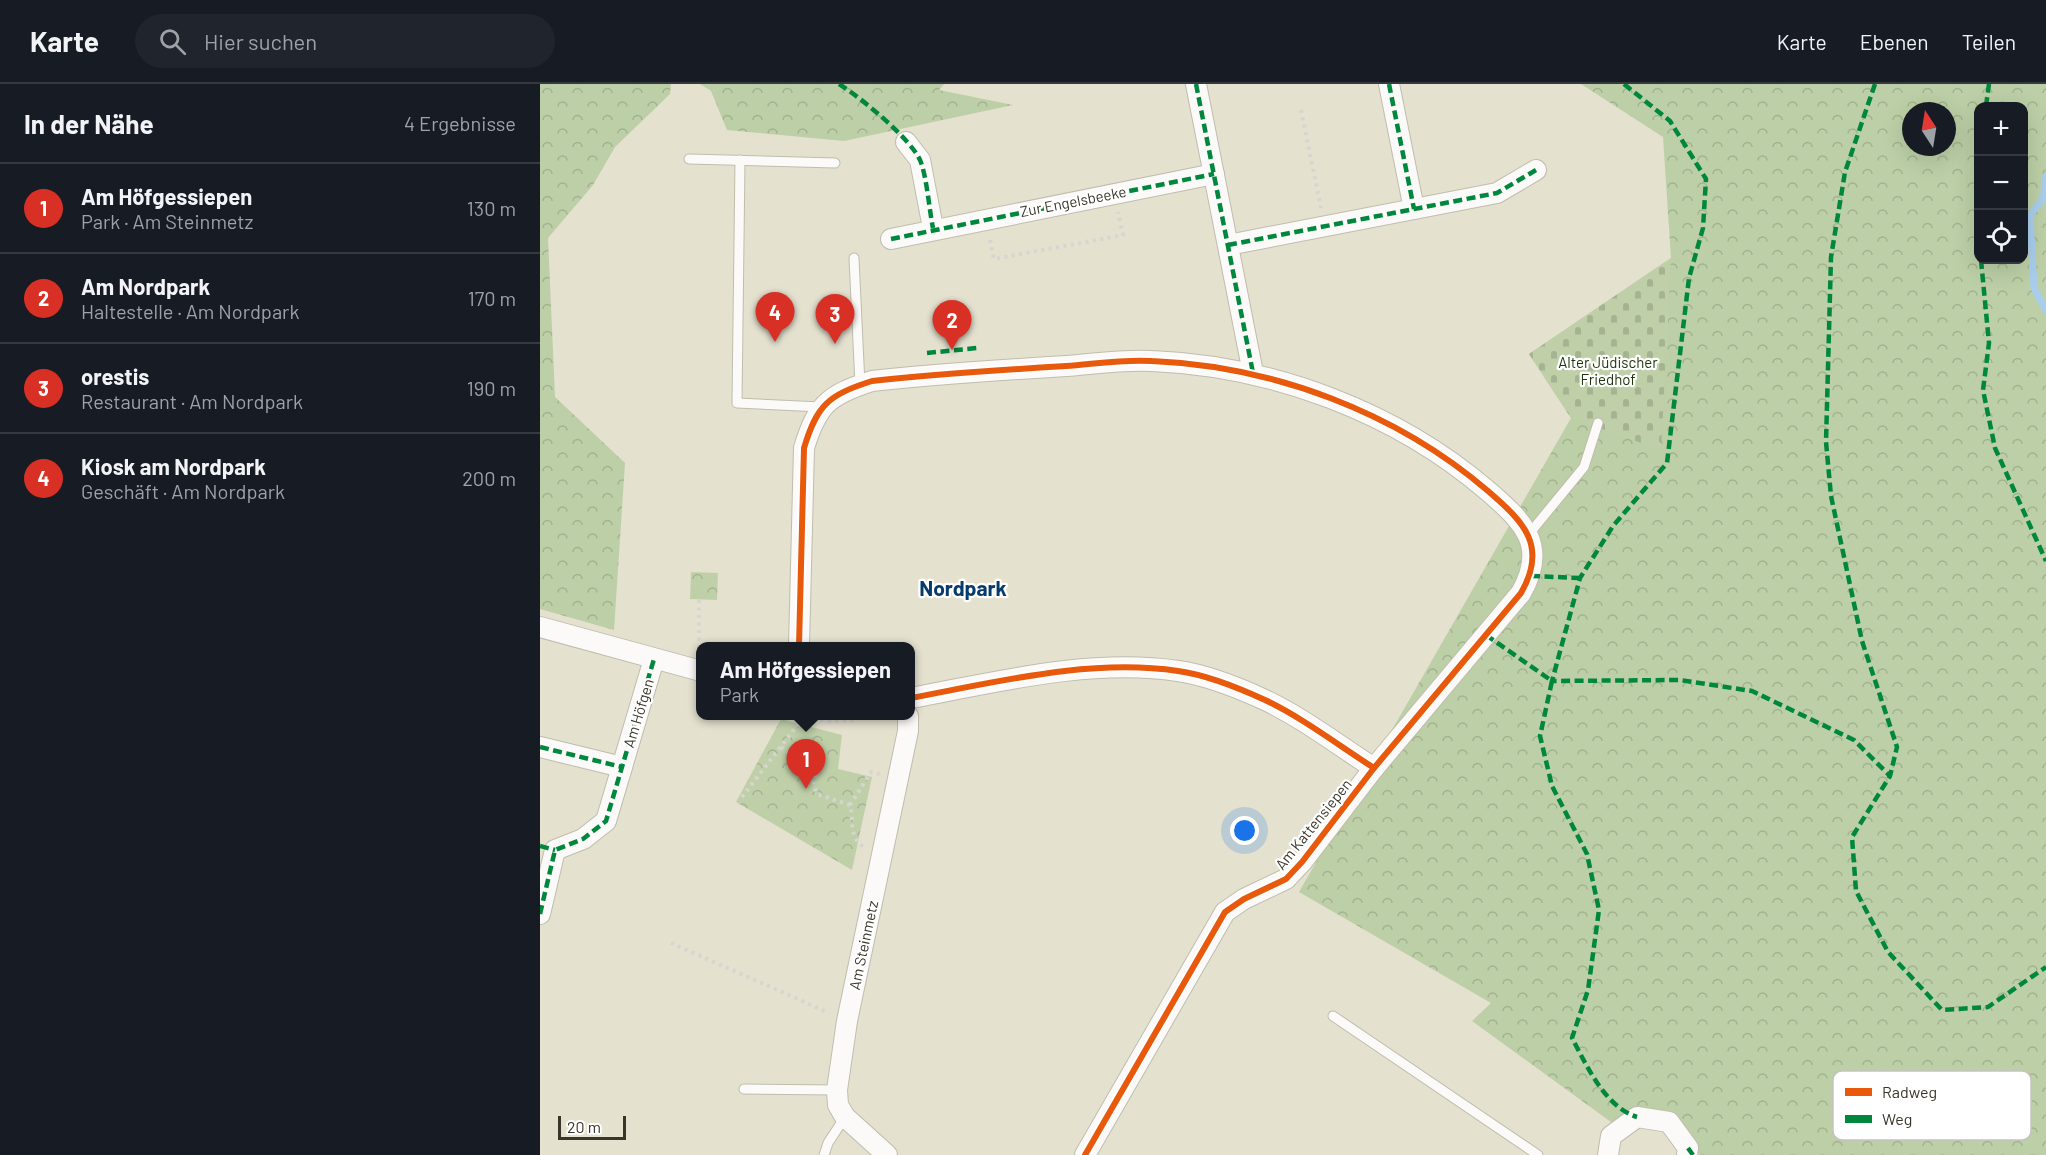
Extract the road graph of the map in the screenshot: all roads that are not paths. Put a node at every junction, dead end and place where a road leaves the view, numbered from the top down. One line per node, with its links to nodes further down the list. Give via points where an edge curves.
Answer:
1 (1196, 84): 8 (street)
2 (1389, 84): 9 (street)
3 (906, 142): 10 (street, via 920,160)
4 (690, 159): 5 (lane)
5 (740, 160): 6 (lane); 16 (lane, via 737,403)
6 (835, 163)
7 (1536, 170): 9 (street, via 1497,193)
8 (1214, 174): 10 (street, Zur Engelsbeeke); 12 (street)
9 (1414, 209): 12 (street)
10 (933, 228): 11 (street, Zur Engelsbeeke)
11 (891, 239)
12 (1228, 245): 14 (street)
13 (855, 258): 15 (lane)
14 (1253, 373): 15 (street, via 1151,360); 18 (street, via 1370,414 1472,477 1517,517)
15 (866, 383): 16 (street)
16 (821, 407): 20 (street, via 804,448)
17 (1598, 423): 18 (lane, via 1584,467)
18 (1529, 534): 27 (street, Am Kattensiepen, via 1534,554 1531,576 1521,593)
19 (540, 627): 21 (street)
20 (799, 642)
21 (654, 659): 22 (street); 26 (street, Am Höfgen)
22 (696, 669)
23 (915, 697): 27 (street, via 1100,668 1178,671 1264,699)
24 (908, 720): 32 (street, Am Steinmetz, via 847,1021)
25 (540, 747): 26 (street, Am Höfgen)
26 (622, 767): 28 (street, Am Höfgen, via 606,821 583,839)
27 (1374, 768): 36 (street, Am Kattensiepen, via 1286,879 1225,912)
28 (547, 848): 29 (street, Am Höfgen)
29 (540, 914)
30 (1333, 1016): 37 (lane)
31 (744, 1089): 32 (lane)
32 (837, 1090): 33 (street, Am Steinmetz, via 838,1105)
33 (845, 1117): 34 (lane); 35 (street)
34 (824, 1155)
35 (887, 1155)
36 (1085, 1155)
37 (1538, 1155)
38 (1608, 1155): 39 (street, via 1611,1136 1637,1117 1669,1122 1688,1148)
39 (1687, 1155)

